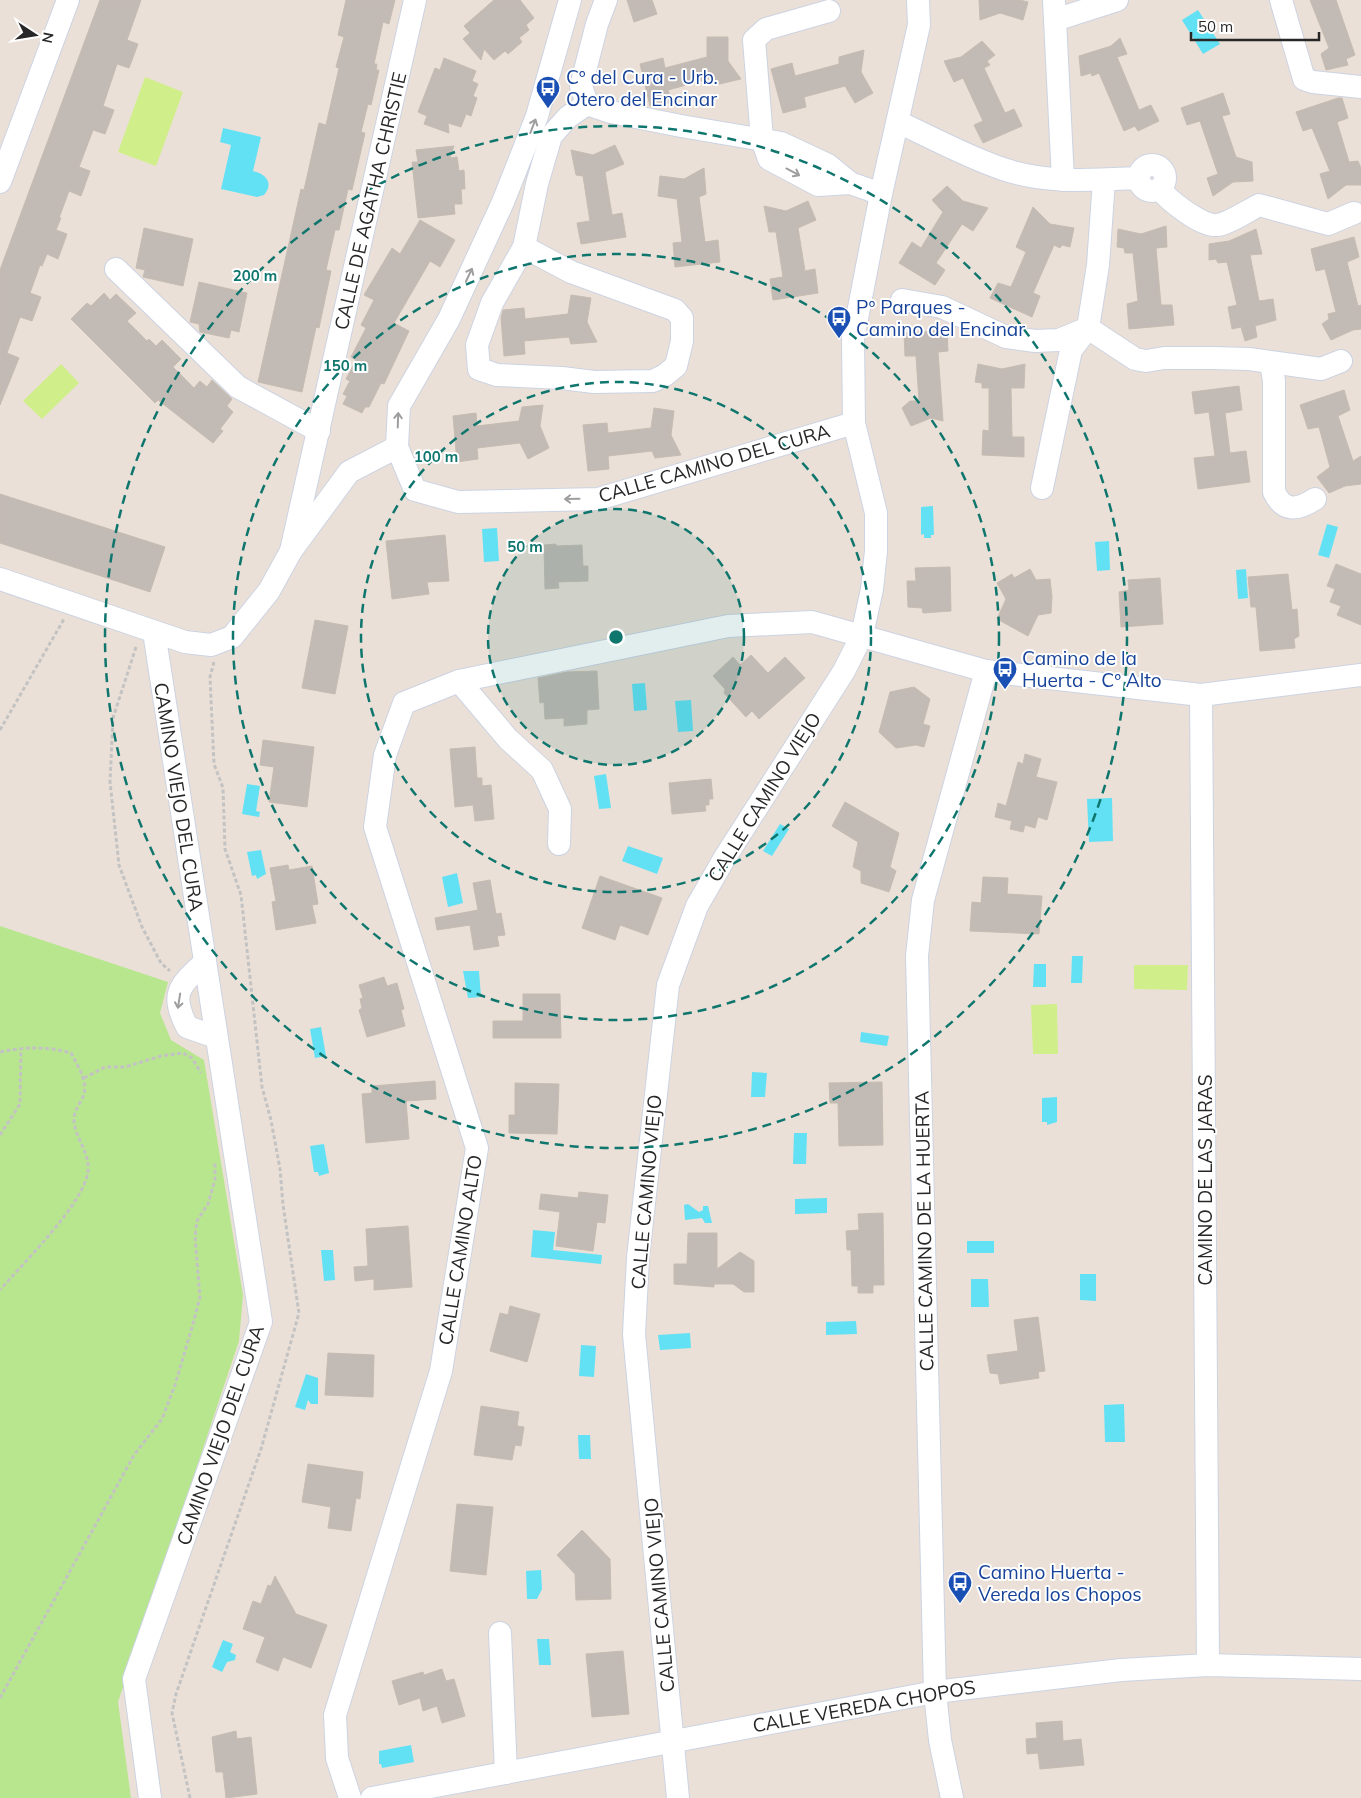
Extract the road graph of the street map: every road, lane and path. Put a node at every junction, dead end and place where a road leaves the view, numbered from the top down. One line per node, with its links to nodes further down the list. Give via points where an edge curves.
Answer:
1 (68, 0): 16 (street)
2 (415, 0): 26 (street, CALLE DE AGATHA CHRISTIE)
3 (570, 0): 27 (street, CALLE CAMINO DEL CURA, one-way to 3, via 399,406 449,319 503,202 537,116)
4 (606, 0): 11 (street, via 581,86)
5 (918, 0): 12 (street, CALLE CAMINO VIEJO, via 919,25)
6 (1117, 0): 8 (street)
7 (1280, 0): 10 (street, via 1304,79)
8 (1055, 10): 14 (street)
9 (829, 11): 13 (street, via 766,28 754,40)
10 (1361, 87)
11 (587, 104): 13 (street, via 681,126); 19 (street, via 568,117 551,136)
12 (898, 122): 14 (street, via 1002,169); 17 (street, CALLE CAMINO VIEJO)
13 (762, 139): 17 (street, via 781,142 828,166 850,183)
14 (1063, 180): 15 (street)
15 (1104, 180): 18 (street, via 1139,178 1144,167 1159,167 1165,175 1164,185 1160,188 1168,199 1208,224 1218,226 1259,205 1328,224); 22 (street, via 1098,265)
16 (0, 182)
17 (881, 194): 25 (street, CALLE CAMINO VIEJO, via 853,339)
18 (1354, 213)
19 (524, 247): 19 (street, via 492,302 478,345 480,368 497,375 594,382 653,381 676,366 682,341 682,318 675,310 571,272)
20 (116, 269): 26 (street, via 238,387)
21 (902, 300): 22 (street, via 942,307 1006,337 1059,340)
22 (1088, 328): 24 (street, via 1135,359 1213,358); 28 (street, via 1071,350)
23 (1341, 361): 24 (street, via 1321,369)
24 (1272, 363): 29 (street, via 1274,492 1278,501 1290,508 1301,508)
25 (854, 422): 27 (street, CALLE CAMINO DEL CURA, one-way to 27, via 598,498 458,502 415,490); 33 (street, CALLE CAMINO VIEJO, via 876,513 873,580)
26 (319, 431): 30 (street, CALLE DE AGATHA CHRISTIE)
27 (397, 447): 30 (street, CALLE DE AGATHA CHRISTIE, via 349,472)
28 (1042, 488)
29 (1315, 500)
30 (291, 552): 32 (street, CALLE DE AGATHA CHRISTIE, via 269,591 232,637 210,645 185,642)
31 (0, 579): 32 (street, CALLE DE AGATHA CHRISTIE)
32 (148, 629): 41 (street, CAMINO VIEJO DEL CURA); 42 (path, via 113,718 110,782 119,865 142,927 161,963)
33 (862, 636): 35 (street, CALLE CAMINO ALTO); 37 (street, CALLE CAMINO ALTO, via 812,622 728,626); 56 (street, CALLE CAMINO VIEJO, via 844,671 724,858 697,906 668,985 638,1258 634,1334)
34 (51, 642): 39 (path)
35 (986, 671): 38 (street, CALLE CAMINO ALTO); 54 (street, CALLE CAMINO DE LA HUERTA, via 923,900 917,956)
36 (1361, 675): 38 (street, CALLE CAMINO ALTO)
37 (459, 681): 40 (street, via 508,739 542,770 560,809); 59 (street, CALLE CAMINO ALTO, via 404,703 385,755 375,827 477,1148 441,1371 335,1715 337,1758)
38 (1201, 695): 52 (street, CAMINO DE LAS JARAS)
39 (0, 730)
40 (559, 844)
41 (205, 962): 42 (street); 43 (street, CAMINO VIEJO DEL CURA)
42 (183, 983): 43 (street, one-way to 43, via 177,1007 187,1027)
43 (216, 1037): 58 (street, CAMINO VIEJO DEL CURA, via 261,1322 134,1679)
44 (21, 1048): 45 (path); 46 (path, via 54,1048 71,1053); 48 (path, via 20,1104)
45 (0, 1052)
46 (84, 1078): 47 (path, via 105,1067 125,1067 183,1053 192,1058); 50 (path, via 84,1096 74,1115 74,1126 84,1144 88,1170 80,1193)
47 (202, 1079)
48 (0, 1135)
49 (215, 1153): 55 (path, via 215,1180 208,1204 197,1221 195,1237 200,1297 162,1419 134,1455)
50 (0, 1290)
51 (500, 1632): 57 (street)
52 (1208, 1665): 53 (street, CALLE VEREDA CHOPOS); 54 (street, CALLE VEREDA CHOPOS, via 1122,1670)
53 (1361, 1669)
54 (935, 1692): 56 (street, CALLE VEREDA CHOPOS); 62 (street, CALLE CAMINO DE LA HUERTA, via 940,1740)
55 (0, 1698)
56 (672, 1740): 57 (street, CALLE VEREDA CHOPOS); 61 (street, CALLE CAMINO VIEJO)
57 (506, 1773): 60 (street, CALLE VEREDA CHOPOS)
58 (150, 1798)
59 (350, 1798)
60 (372, 1798)
61 (678, 1798)
62 (952, 1798)

